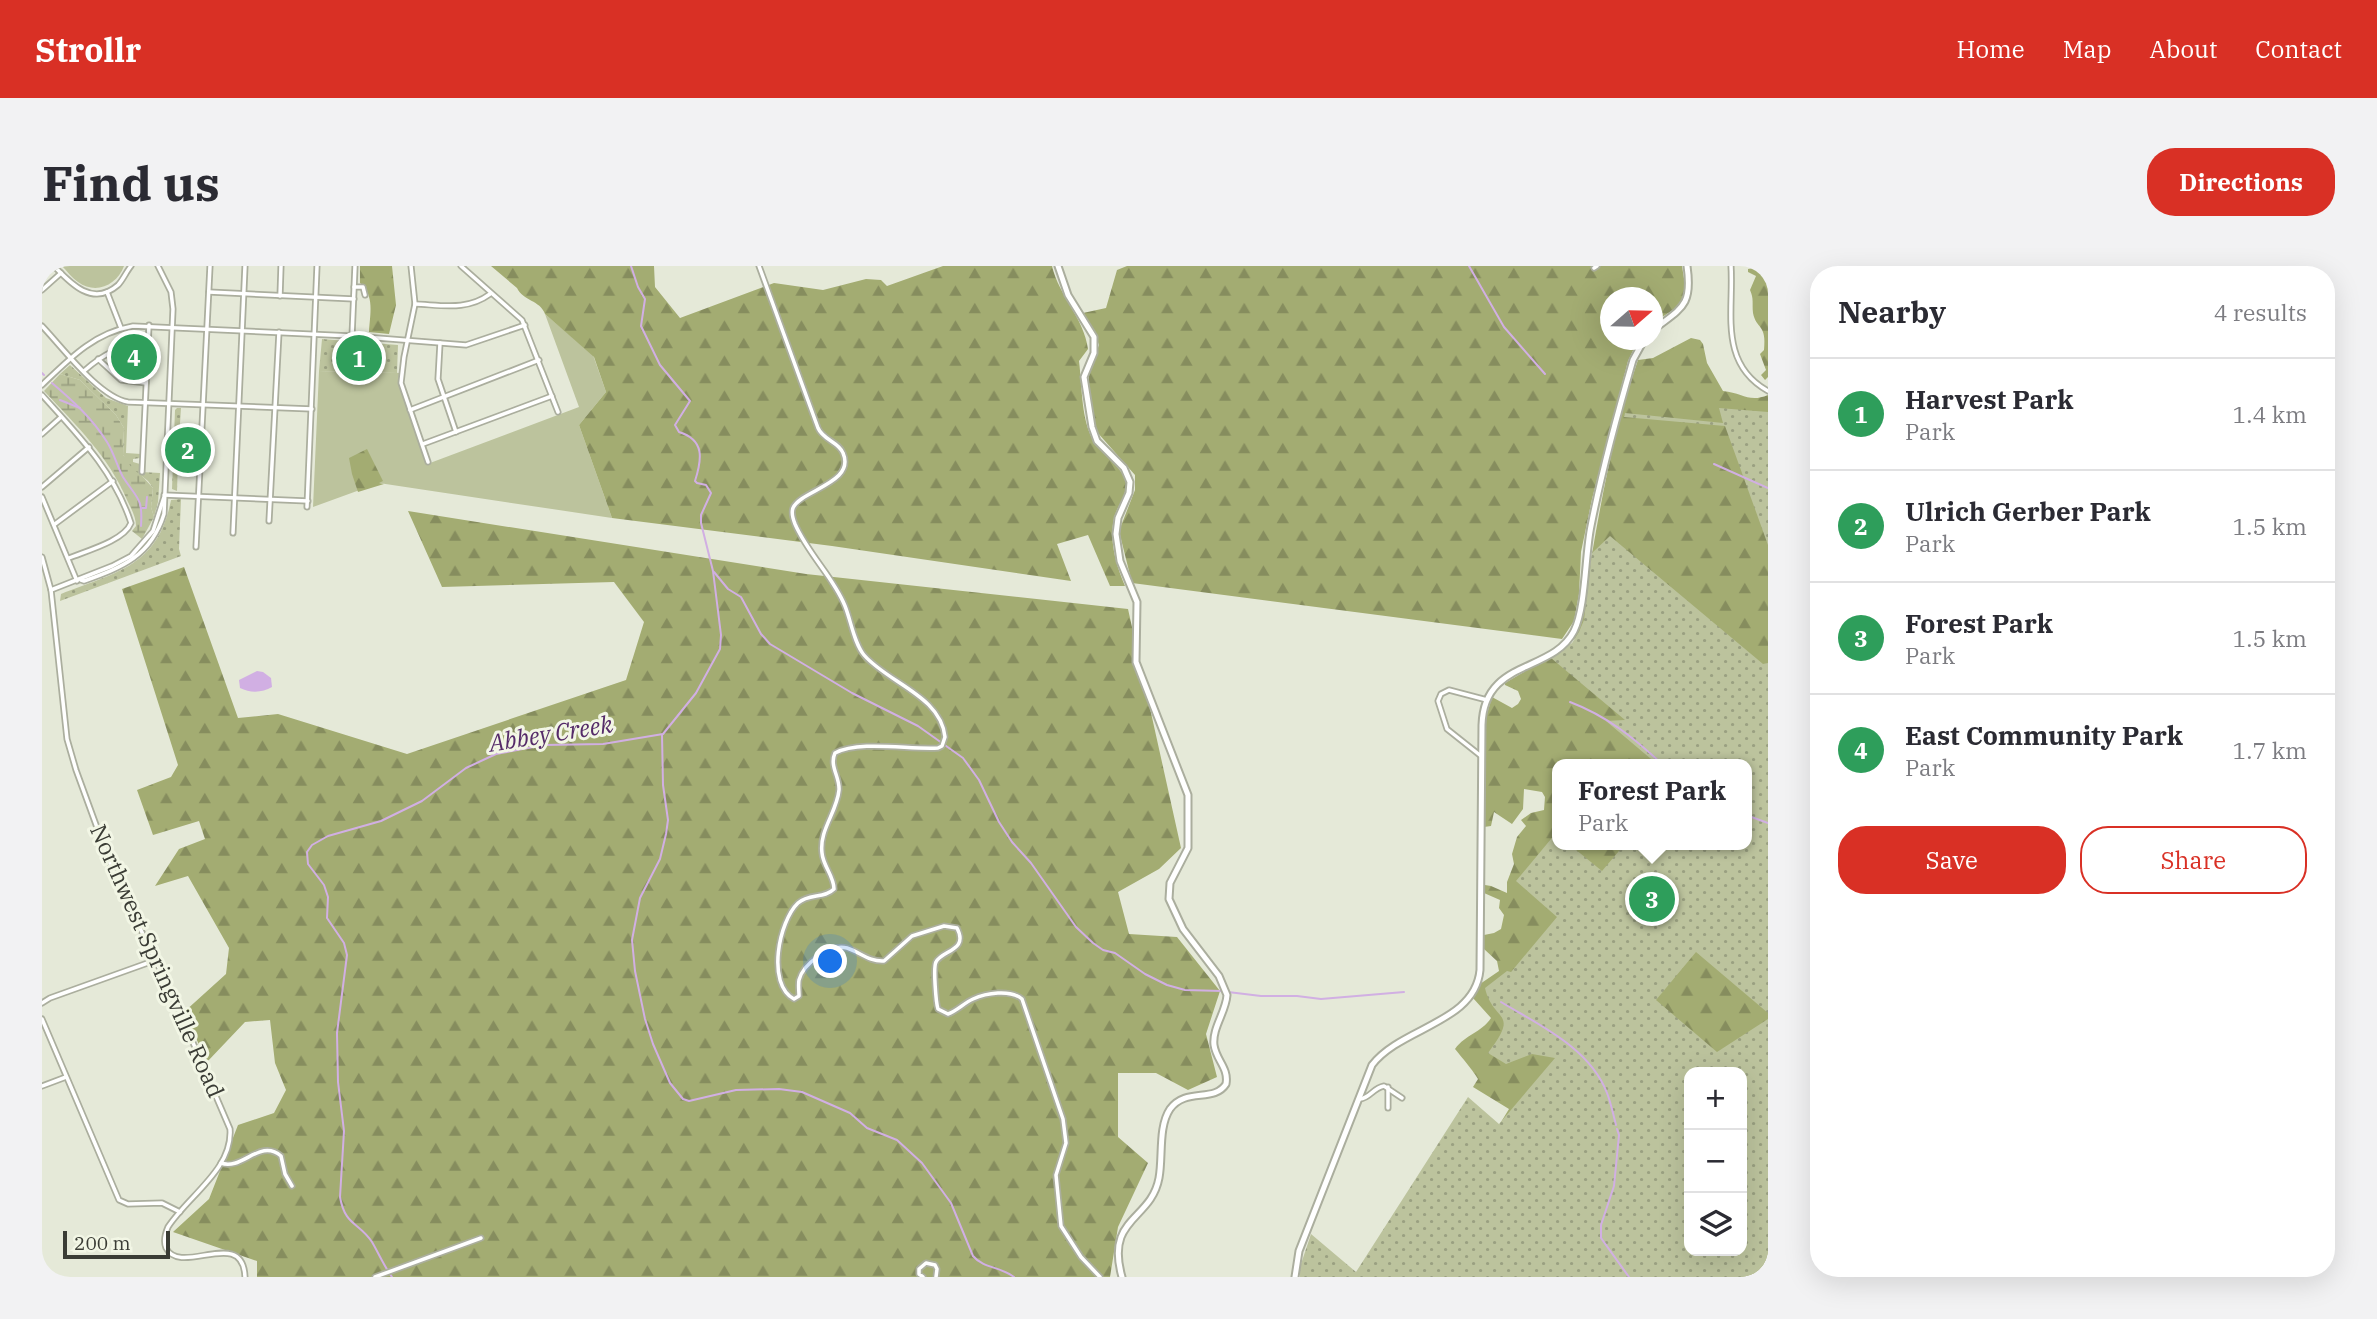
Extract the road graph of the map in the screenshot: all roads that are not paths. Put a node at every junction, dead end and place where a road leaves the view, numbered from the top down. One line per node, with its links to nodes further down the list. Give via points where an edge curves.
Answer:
1 (54, 266): 15 (street)
2 (131, 266): 18 (street)
3 (158, 266): 31 (street, via 171,292)
4 (210, 266): 19 (street)
5 (245, 266): 21 (street)
6 (281, 266): 23 (street)
7 (317, 266): 24 (street)
8 (355, 266): 16 (street)
9 (411, 266): 26 (street)
10 (461, 266): 20 (street)
11 (759, 266): 103 (street, via 818,428 845,457 836,478 796,505 793,520 844,602 862,653 928,705 945,737 938,748 877,747 835,753 839,792 821,848 834,889 795,906 780,940 779,978 794,999 799,996 802,973 829,950 844,947 884,961 912,936 950,925 957,928 956,948 935,965 938,1009 948,1014 975,998 1004,993 1022,999 1066,1136 1056,1175 1061,1226)
12 (1058, 266): 104 (main road, via 1068,295 1094,337 1084,377 1097,441 1124,468 1130,482 1115,530 1137,606 1136,662 1188,795 1188,848 1170,883 1169,900 1227,995 1214,1041 1226,1070 1226,1084 1216,1093 1188,1096 1170,1110 1156,1189 1120,1239)
13 (1686, 266): 27 (main road, via 1689,287 1685,304)
14 (1731, 266): 48 (street, via 1733,347 1744,368)
15 (61, 273): 17 (street); 18 (street, via 82,291)
16 (354, 287): 22 (street, via 363,287); 25 (street)
17 (42, 290)
18 (107, 292): 32 (street)
19 (209, 292): 21 (street); 33 (street)
20 (490, 293): 26 (street, via 466,306); 29 (street)
21 (244, 294): 23 (street); 34 (street)
22 (365, 295)
23 (280, 296): 24 (street)
24 (317, 297): 25 (street); 36 (street)
25 (354, 299): 37 (street)
26 (415, 303): 38 (street)
27 (1663, 324)
28 (149, 325): 31 (street); 32 (street); 40 (street)
29 (525, 325): 39 (street, via 466,345); 44 (street)
30 (42, 326): 42 (street)
31 (173, 327): 33 (street); 53 (street)
32 (121, 328): 42 (street, via 88,342)
33 (207, 329): 34 (street); 54 (street)
34 (242, 330): 35 (street); 55 (street)
35 (279, 332): 36 (street); 56 (street)
36 (316, 334): 37 (street); 57 (street)
37 (352, 336): 38 (street)
38 (407, 341): 39 (street); 58 (street, via 401,383)
39 (440, 343): 51 (street, via 438,379)
40 (148, 344): 43 (street, via 119,348); 46 (street)
41 (1638, 350): 84 (main road, via 1598,497 1575,629 1558,649 1506,677)
42 (71, 357): 45 (street); 47 (street)
43 (98, 359): 45 (street); 46 (street, via 121,380)
44 (538, 360): 50 (street); 51 (street)
45 (84, 371): 52 (street, via 115,399)
46 (146, 383): 52 (street)
47 (42, 385)
48 (1768, 391)
49 (42, 396): 60 (street)
50 (552, 396): 59 (street); 61 (street)
51 (443, 397): 58 (street); 61 (street)
52 (145, 402): 53 (street); 66 (street)
53 (169, 403): 54 (street); 69 (street)
54 (203, 405): 55 (street); 71 (street)
55 (239, 407): 56 (street); 72 (street)
56 (275, 408): 57 (street); 73 (street)
57 (312, 410): 74 (street)
58 (409, 410): 63 (street)
59 (558, 412)
60 (61, 416): 62 (street); 64 (street)
61 (456, 432): 63 (street)
62 (42, 434)
63 (422, 444): 65 (street)
64 (89, 446): 67 (street); 68 (street)
65 (428, 462)
66 (142, 472)
67 (113, 481): 77 (street); 81 (street, via 131,526 106,544)
68 (42, 487)
69 (164, 495): 71 (street); 82 (street, via 161,524 143,551 120,568)
70 (42, 497): 77 (street)
71 (199, 497): 72 (street); 79 (street)
72 (234, 499): 73 (street); 78 (street)
73 (270, 500): 74 (street); 76 (street)
74 (308, 501): 75 (street)
75 (307, 508)
76 (269, 522)
77 (55, 524): 81 (street)
78 (233, 533)
79 (196, 547)
80 (42, 557): 83 (street, Northwest Springville Road)
81 (69, 558): 82 (street)
82 (79, 580): 83 (street)
83 (51, 590): 86 (street, Northwest Springville Road, via 69,749 110,867)
84 (1488, 700): 85 (main road); 85 (street, via 1449,690 1438,701 1447,729)
85 (1482, 758): 92 (main road, via 1477,985 1462,1006 1380,1055)
86 (156, 960): 87 (street); 95 (street, Northwest Springville Road, via 229,1122 230,1143)
87 (42, 1003)
88 (42, 1019): 89 (street)
89 (66, 1077): 90 (street); 97 (street, via 119,1200 162,1203)
90 (42, 1086)
91 (1388, 1087): 92 (street); 93 (street); 94 (street)
92 (1358, 1098): 105 (main road, via 1300,1251)
93 (1402, 1098)
94 (1388, 1108)
95 (221, 1163): 96 (street, via 229,1165 265,1150 274,1152 281,1156); 97 (street, Northwest Springville Road)
96 (292, 1185)
97 (180, 1212): 100 (street, Northwest Springville Road, via 164,1237 172,1256 186,1260 216,1254 237,1257)
98 (481, 1238): 99 (street)
99 (378, 1276)
100 (245, 1277)
101 (923, 1277): 102 (street, via 919,1269 926,1263 935,1265)
102 (936, 1277)
103 (1100, 1277)
104 (1122, 1277)
105 (1295, 1277)

